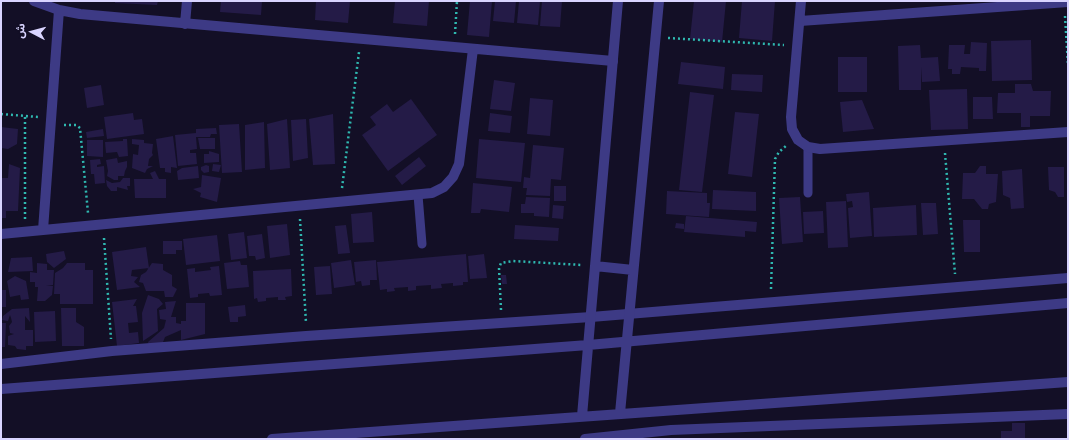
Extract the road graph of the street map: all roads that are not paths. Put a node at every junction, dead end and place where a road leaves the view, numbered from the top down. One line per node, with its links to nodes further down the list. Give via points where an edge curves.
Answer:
1 (34, 1): 7 (street)
2 (187, 1): 9 (street)
3 (618, 1): 11 (street)
4 (659, 1): 20 (street)
5 (801, 1): 8 (street)
6 (1066, 3): 8 (street)
7 (59, 10): 9 (street); 16 (street)
8 (800, 21): 13 (street, via 791,117 792,129 798,140)
9 (185, 24): 10 (street)
10 (473, 49): 11 (street); 15 (street, via 459,164 453,177 444,187 432,193)
11 (613, 61): 19 (street)
12 (1068, 132): 13 (street, via 820,149)
13 (808, 147): 14 (lane)
14 (808, 193)
15 (418, 195): 16 (street); 18 (lane)
16 (43, 230): 17 (street)
17 (1, 234)
18 (422, 244)
19 (595, 266): 20 (street); 24 (street)
20 (633, 270): 23 (street)
21 (1068, 278): 23 (street)
22 (1068, 302): 25 (street)
23 (629, 314): 24 (street); 25 (street)
24 (591, 317): 26 (street); 27 (street, via 112,351)
25 (627, 341): 26 (street); 30 (street)
26 (588, 344): 29 (street); 32 (street)
27 (1, 364)
28 (1068, 382): 30 (street)
29 (1, 389)
30 (620, 413): 32 (street)
31 (1068, 414): 33 (street)
32 (582, 416): 34 (street)
33 (671, 434): 35 (street)
34 (272, 439)
35 (585, 439)

